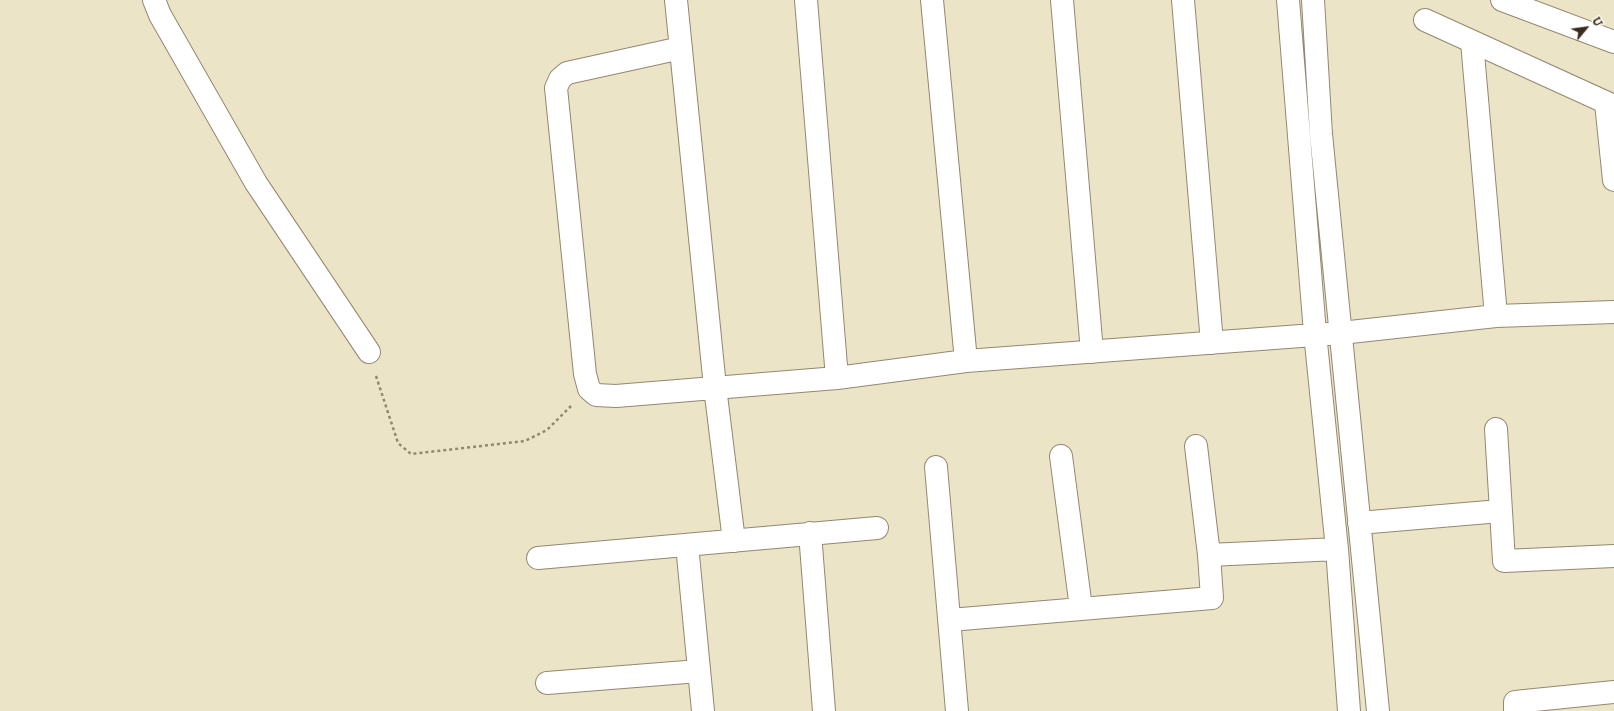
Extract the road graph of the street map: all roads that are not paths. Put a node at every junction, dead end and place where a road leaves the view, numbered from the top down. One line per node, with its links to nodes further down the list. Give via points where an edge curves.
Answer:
1 (154, 0): 21 (street, via 160,15 256,183)
2 (676, 0): 13 (street)
3 (806, 0): 24 (street)
4 (932, 0): 23 (street)
5 (1062, 0): 22 (street)
6 (1183, 0): 20 (street)
7 (1288, 0): 19 (street)
8 (1313, 0): 18 (street, via 1321,134)
9 (1502, 0): 12 (street)
10 (1425, 20): 11 (street)
11 (1472, 42): 14 (street); 17 (street)
12 (1614, 42)
13 (681, 48): 25 (street); 25 (street, via 567,73 560,79 556,88 585,374 589,388 596,395 616,396)
14 (1610, 104): 15 (street)
15 (1614, 180)
16 (1614, 312): 17 (street)
17 (1496, 316): 18 (street)
18 (1341, 332): 19 (street); 31 (street)
19 (1315, 333): 20 (street); 36 (street)
20 (1212, 343): 22 (street)
21 (370, 352)
22 (1092, 352): 23 (street)
23 (966, 361): 24 (street)
24 (837, 378): 25 (street)
25 (715, 387): 34 (street)
26 (1496, 429): 30 (street)
27 (1196, 446): 37 (street)
28 (1061, 456): 40 (street)
29 (936, 467): 41 (street)
30 (1500, 511): 31 (street); 38 (street, via 1504,562)
31 (1359, 523): 49 (street)
32 (877, 528): 33 (street)
33 (810, 534): 34 (street); 46 (street)
34 (734, 541): 35 (street)
35 (687, 545): 39 (street); 42 (street)
36 (1337, 548): 37 (street); 48 (street)
37 (1209, 555): 40 (street, via 1212,598)
38 (1614, 556)
39 (538, 558)
40 (1081, 608): 41 (street)
41 (950, 620): 47 (street)
42 (699, 671): 43 (street); 45 (street)
43 (547, 683)
44 (1614, 692): 50 (street, via 1515,702)
45 (703, 711)
46 (824, 711)
47 (957, 711)
48 (1349, 711)
49 (1378, 711)
50 (1515, 711)

